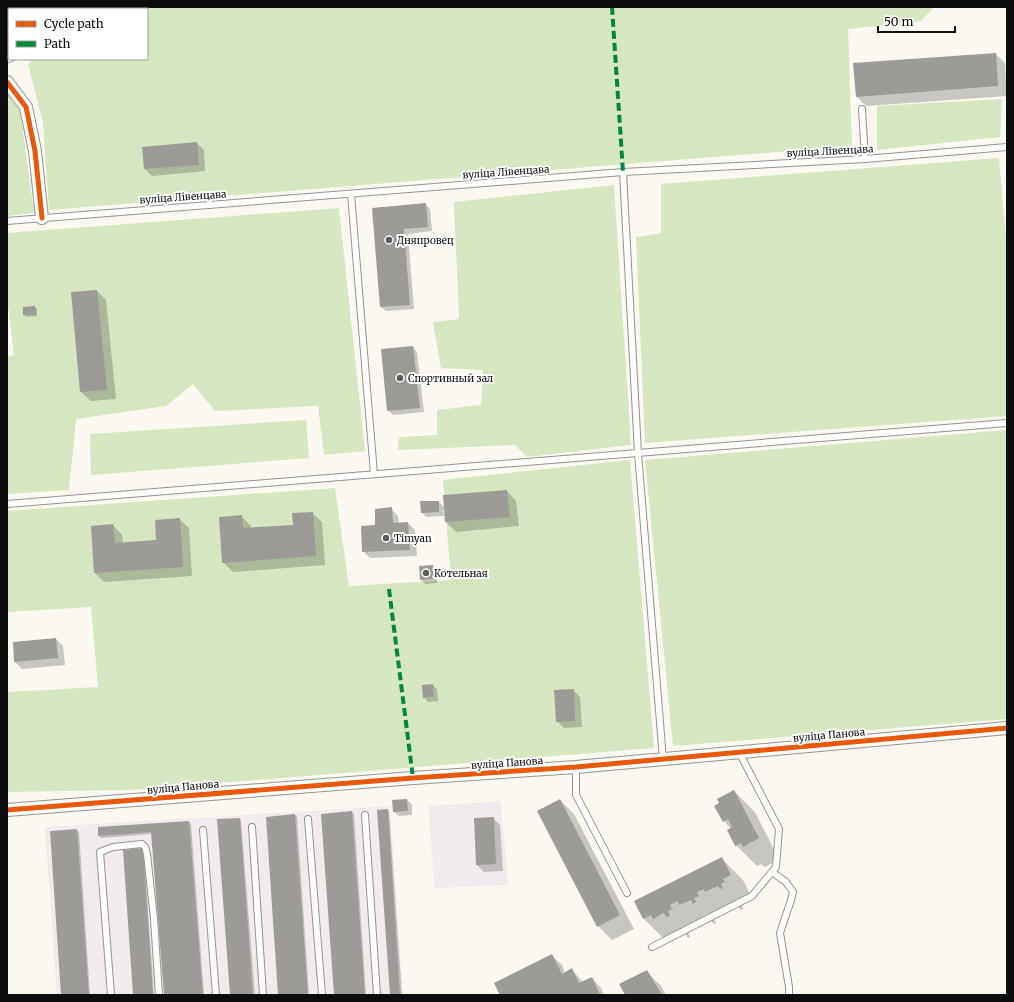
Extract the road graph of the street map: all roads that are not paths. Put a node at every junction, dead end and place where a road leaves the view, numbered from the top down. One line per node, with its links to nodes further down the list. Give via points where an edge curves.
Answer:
1 (7, 82): 7 (street, via 26,106 36,151)
2 (862, 109): 4 (lane)
3 (1007, 147): 4 (lane, вуліца Лівенцава)
4 (865, 159): 5 (lane, вуліца Лівенцава)
5 (623, 172): 6 (lane, вуліца Лівенцава); 10 (lane)
6 (351, 194): 7 (lane, вуліца Лівенцава); 11 (lane)
7 (42, 218): 8 (lane, вуліца Лівенцава)
8 (7, 221)
9 (1007, 422): 10 (lane)
10 (638, 453): 11 (lane); 15 (lane)
11 (374, 474): 12 (lane)
12 (7, 504)
13 (1007, 728): 14 (street, вуліца Панова)
14 (739, 752): 15 (street, вуліца Панова); 22 (lane, via 779,830 776,867)
15 (663, 759): 16 (street, вуліца Панова)
16 (576, 767): 17 (street, вуліца Панова); 23 (lane, via 576,795)
17 (7, 810)
18 (365, 815): 30 (lane)
19 (308, 819): 29 (lane)
20 (252, 827): 28 (lane)
21 (203, 830): 27 (lane)
22 (772, 872): 24 (lane, via 752,896); 31 (lane, via 786,882 793,892 780,933)
23 (627, 893)
24 (652, 947)
25 (111, 995): 26 (lane, via 100,852 113,847 142,844 147,854)
26 (160, 995)
27 (216, 995)
28 (263, 995)
29 (322, 995)
30 (377, 995)
31 (789, 995)

